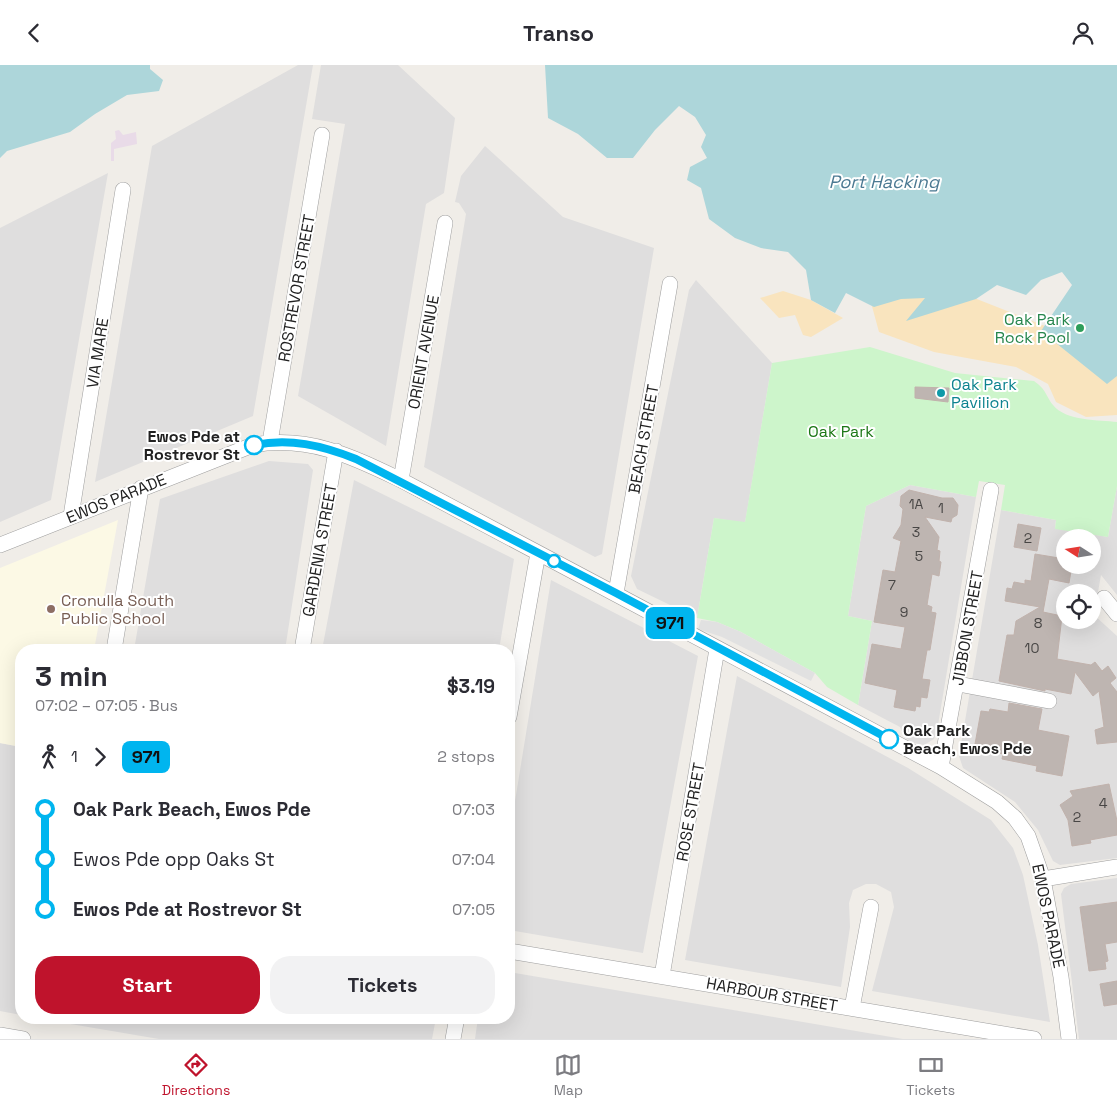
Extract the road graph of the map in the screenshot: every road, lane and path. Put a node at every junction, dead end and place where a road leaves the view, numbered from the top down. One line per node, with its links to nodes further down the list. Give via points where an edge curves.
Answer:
1 (322, 135): 5 (street, ROSTREVOR STREET)
2 (123, 190): 10 (street, VIA MARE)
3 (445, 223): 7 (street, ORIENT AVENUE)
4 (670, 284): 13 (street, BEACH STREET)
5 (270, 442): 6 (street, EWOS PARADE, via 303,442); 8 (street, EWOS PARADE, via 239,450)
6 (336, 451): 7 (street, EWOS PARADE); 17 (street, GARDENIA STREET)
7 (401, 480): 12 (street, EWOS PARADE)
8 (141, 488): 10 (street, EWOS PARADE); 16 (street)
9 (991, 490): 20 (street, JIBBON STREET)
10 (70, 516): 11 (street, EWOS PARADE)
11 (0, 545)
12 (538, 553): 13 (street, EWOS PARADE); 19 (street)
13 (616, 593): 18 (street, EWOS PARADE)
14 (1104, 598): 15 (street)
15 (1117, 614)
16 (115, 644)
17 (303, 644)
18 (717, 649): 22 (street, EWOS PARADE); 27 (street, ROSE STREET)
19 (515, 683)
20 (958, 685): 21 (street); 22 (street, JIBBON STREET)
21 (1049, 701)
22 (941, 767): 24 (street, EWOS PARADE, via 997,802 1015,818 1028,836)
23 (1117, 867): 24 (street)
24 (1043, 879): 34 (street, EWOS PARADE)
25 (871, 907): 28 (street)
26 (515, 952): 27 (street, HARBOUR STREET)
27 (662, 976): 28 (street, HARBOUR STREET)
28 (852, 1008): 33 (street, HARBOUR STREET)
29 (456, 1024): 32 (street)
30 (0, 1035): 31 (street)
31 (22, 1039)
32 (453, 1039)
33 (1034, 1039)
34 (1069, 1039)

